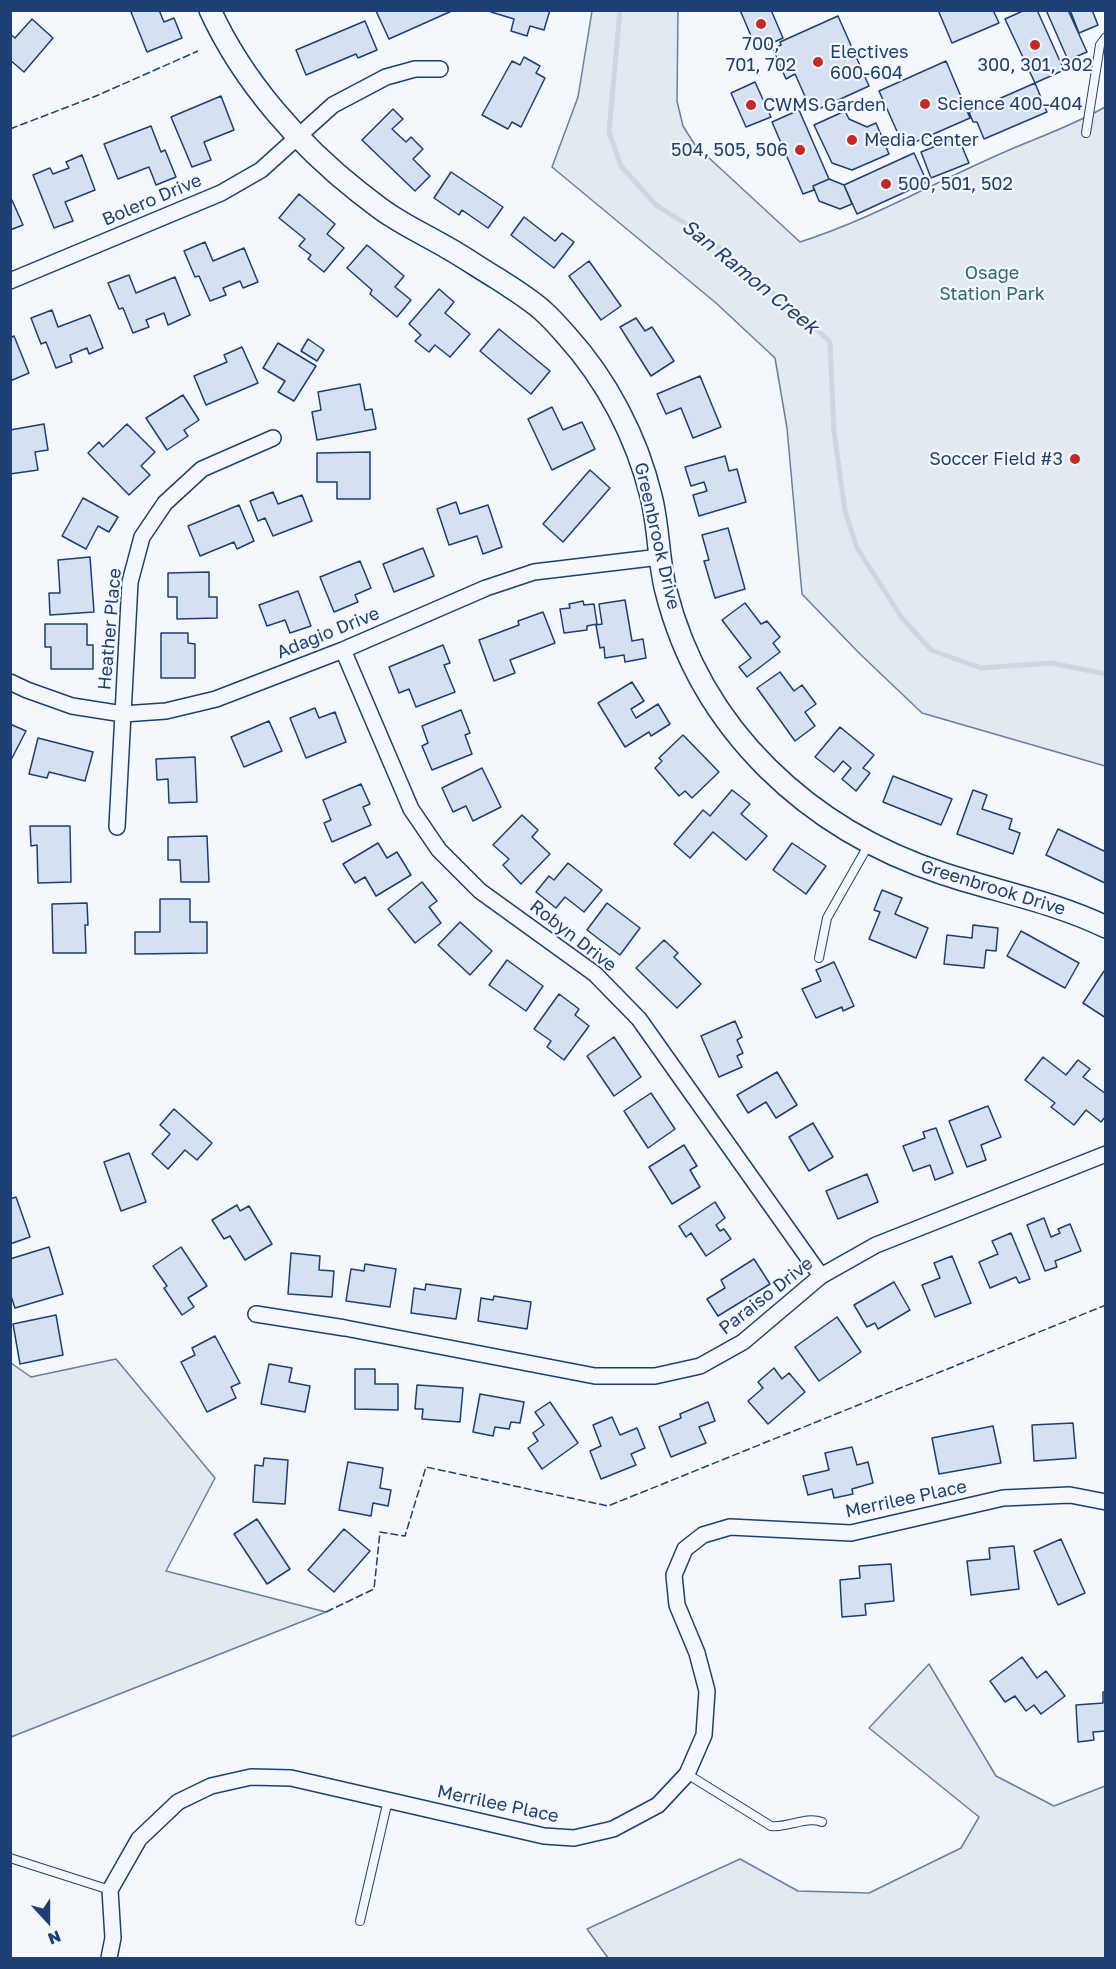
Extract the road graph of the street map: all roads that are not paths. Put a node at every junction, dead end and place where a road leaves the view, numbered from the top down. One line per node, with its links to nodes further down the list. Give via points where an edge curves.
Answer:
1 (210, 10): 5 (street, Greenbrook Drive, via 247,76)
2 (1106, 37): 4 (lane, via 1100,45)
3 (440, 69): 5 (street, Bolero Drive, via 415,69 386,77 333,105)
4 (1086, 133)
5 (298, 137): 6 (street, Bolero Drive, via 261,170 221,193); 8 (street, Greenbrook Drive, via 342,179 390,216 511,287 541,309 570,339 621,414 637,452 652,498)
6 (10, 281)
7 (273, 438): 11 (street, Heather Place, via 202,469 165,503 142,537 130,582)
8 (660, 557): 9 (street, Adagio Drive, via 534,572 486,588); 13 (street, Greenbrook Drive, via 679,630 695,673 716,708 775,776 816,810)
9 (343, 650): 11 (street, Adagio Drive, via 216,699 166,711); 17 (street, Robyn Drive, via 411,808 439,850 480,891 595,974 639,1019)
10 (10, 682): 11 (street, Adagio Drive, via 72,706)
11 (123, 714): 12 (street, Heather Place)
12 (117, 827)
13 (869, 843): 14 (street, Greenbrook Drive, via 946,875 1059,907); 15 (lane, via 827,918)
14 (1106, 927)
15 (819, 958)
16 (1106, 1154): 17 (street, Paraiso Drive, via 876,1245)
17 (821, 1276): 18 (street, Paraiso Drive, via 742,1342 700,1366 655,1376 594,1376)
18 (256, 1314)
19 (1106, 1502): 20 (street, Merrilee Place, via 1070,1495 1003,1498 851,1533 730,1527 703,1535 685,1549 674,1575 677,1605 697,1653 706,1691 704,1735)
20 (687, 1774): 21 (street, Merrilee Place, via 658,1805 613,1829 574,1838 544,1836); 22 (lane, via 771,1826 808,1820)
21 (388, 1800): 24 (street, Merrilee Place, via 291,1778 251,1777 211,1786 178,1802 139,1839); 25 (lane)
22 (822, 1822)
23 (10, 1858): 24 (lane)
24 (110, 1890): 26 (street)
25 (360, 1921)
26 (110, 1959)

